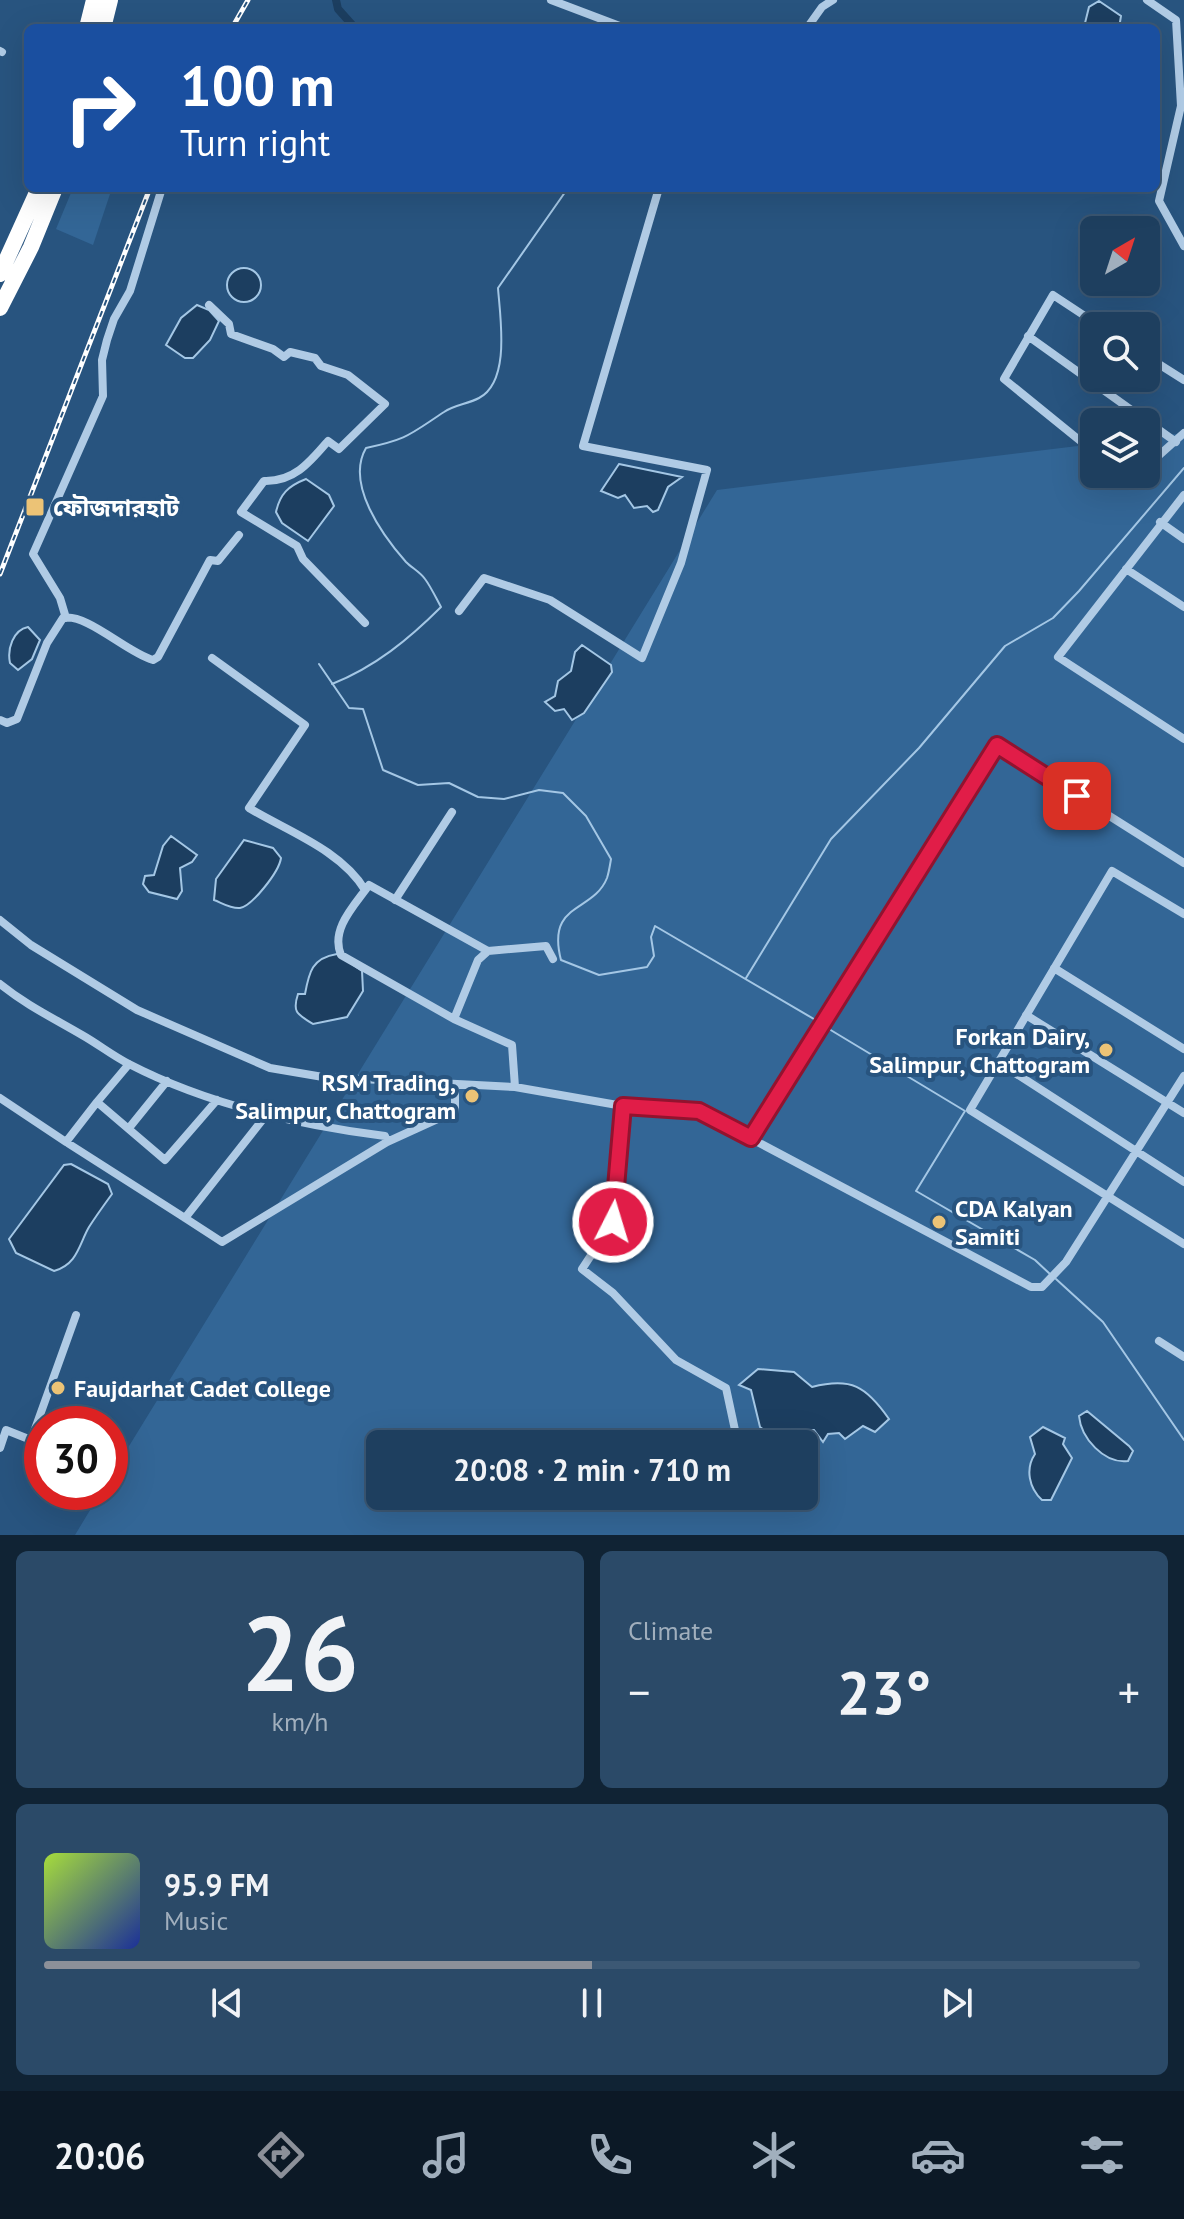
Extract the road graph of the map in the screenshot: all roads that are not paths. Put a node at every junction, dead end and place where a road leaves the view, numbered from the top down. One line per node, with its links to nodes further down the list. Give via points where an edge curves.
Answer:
1 (94, 0): 6 (highway)
2 (110, 0): 7 (highway)
3 (551, 0): 8 (street)
4 (833, 0): 9 (street)
5 (1147, 0): 14 (street, via 1176,20 1181,106 1159,201)
6 (88, 24)
7 (104, 24)
8 (614, 24)
9 (810, 24)
10 (37, 192): 16 (highway)
11 (53, 192): 15 (highway)
12 (161, 192): 35 (street, via 130,291 107,340 103,396 33,554)
13 (658, 192): 34 (street, via 583,446 707,470 681,563 642,658 550,600 484,578)
14 (1184, 246)
15 (31, 247): 17 (highway); 19 (highway)
16 (0, 274)
17 (0, 293)
18 (209, 305): 36 (street, via 229,324 231,334 284,357 290,352 315,358 385,404 339,449 328,441 304,470 264,481 241,512 297,546 303,559)
19 (0, 308)
20 (1080, 313): 21 (street, via 1053,295)
21 (1028, 336): 25 (street, via 1004,379); 26 (street)
22 (1160, 365): 23 (street)
23 (1184, 380)
24 (1184, 433): 26 (street)
25 (1080, 441)
26 (1176, 442): 27 (street)
27 (1160, 455)
28 (1184, 495): 29 (street)
29 (1160, 522): 31 (street); 32 (street)
30 (239, 535): 35 (street, via 218,561 210,560 158,657 143,657 88,624)
31 (1184, 539)
32 (1126, 569): 33 (street); 39 (street, via 1058,657)
33 (1184, 607)
34 (459, 611)
35 (66, 618): 38 (street, via 55,626 17,719)
36 (365, 623)
37 (212, 658): 42 (street, via 305,725 249,808 320,847 357,876)
38 (0, 720)
39 (1184, 739)
40 (452, 812): 43 (street)
41 (1184, 863): 67 (street, via 997,745)
42 (365, 890): 43 (street, via 369,885); 51 (street, via 342,923 337,947 341,955)
43 (395, 900): 46 (street)
44 (1184, 914): 48 (street, via 1112,871)
45 (0, 920): 57 (street, via 137,1010 270,1068 323,1077)
46 (488, 951): 47 (street, via 546,946); 51 (street, via 478,960)
47 (553, 959)
48 (1054, 968): 50 (street); 52 (street)
49 (0, 984): 54 (street, via 30,1008)
50 (1026, 1015): 53 (street); 62 (street)
51 (454, 1019): 58 (street, via 512,1045)
52 (1184, 1049)
53 (998, 1062): 70 (street); 72 (street, via 970,1110)
54 (129, 1064): 56 (street); 61 (street)
55 (1184, 1076): 62 (street)
56 (167, 1081): 60 (street); 66 (street)
57 (455, 1084): 58 (street); 69 (street, via 455,1111)
58 (515, 1087): 63 (street)
59 (0, 1098): 68 (street)
60 (217, 1100): 65 (street); 66 (street, via 165,1160)
61 (97, 1102): 66 (street); 68 (street)
62 (1167, 1103): 64 (street); 70 (street)
63 (623, 1106): 67 (street, via 699,1111); 78 (street, via 613,1222 582,1269 613,1293 676,1360 726,1388)
64 (1184, 1113)
65 (267, 1114): 69 (street, via 385,1136); 73 (street)
66 (129, 1128)
67 (751, 1138): 72 (street, via 1031,1287 1042,1287 1066,1262)
68 (66, 1142): 73 (street)
69 (387, 1142): 73 (street, via 222,1242)
70 (1136, 1153): 71 (street); 72 (street)
71 (1184, 1182)
72 (1109, 1196): 74 (street)
73 (185, 1218)
74 (1184, 1244)
75 (76, 1315): 79 (street, via 31,1440 6,1430)
76 (1159, 1341): 77 (street)
77 (1184, 1357)
78 (735, 1430)
79 (0, 1448)

